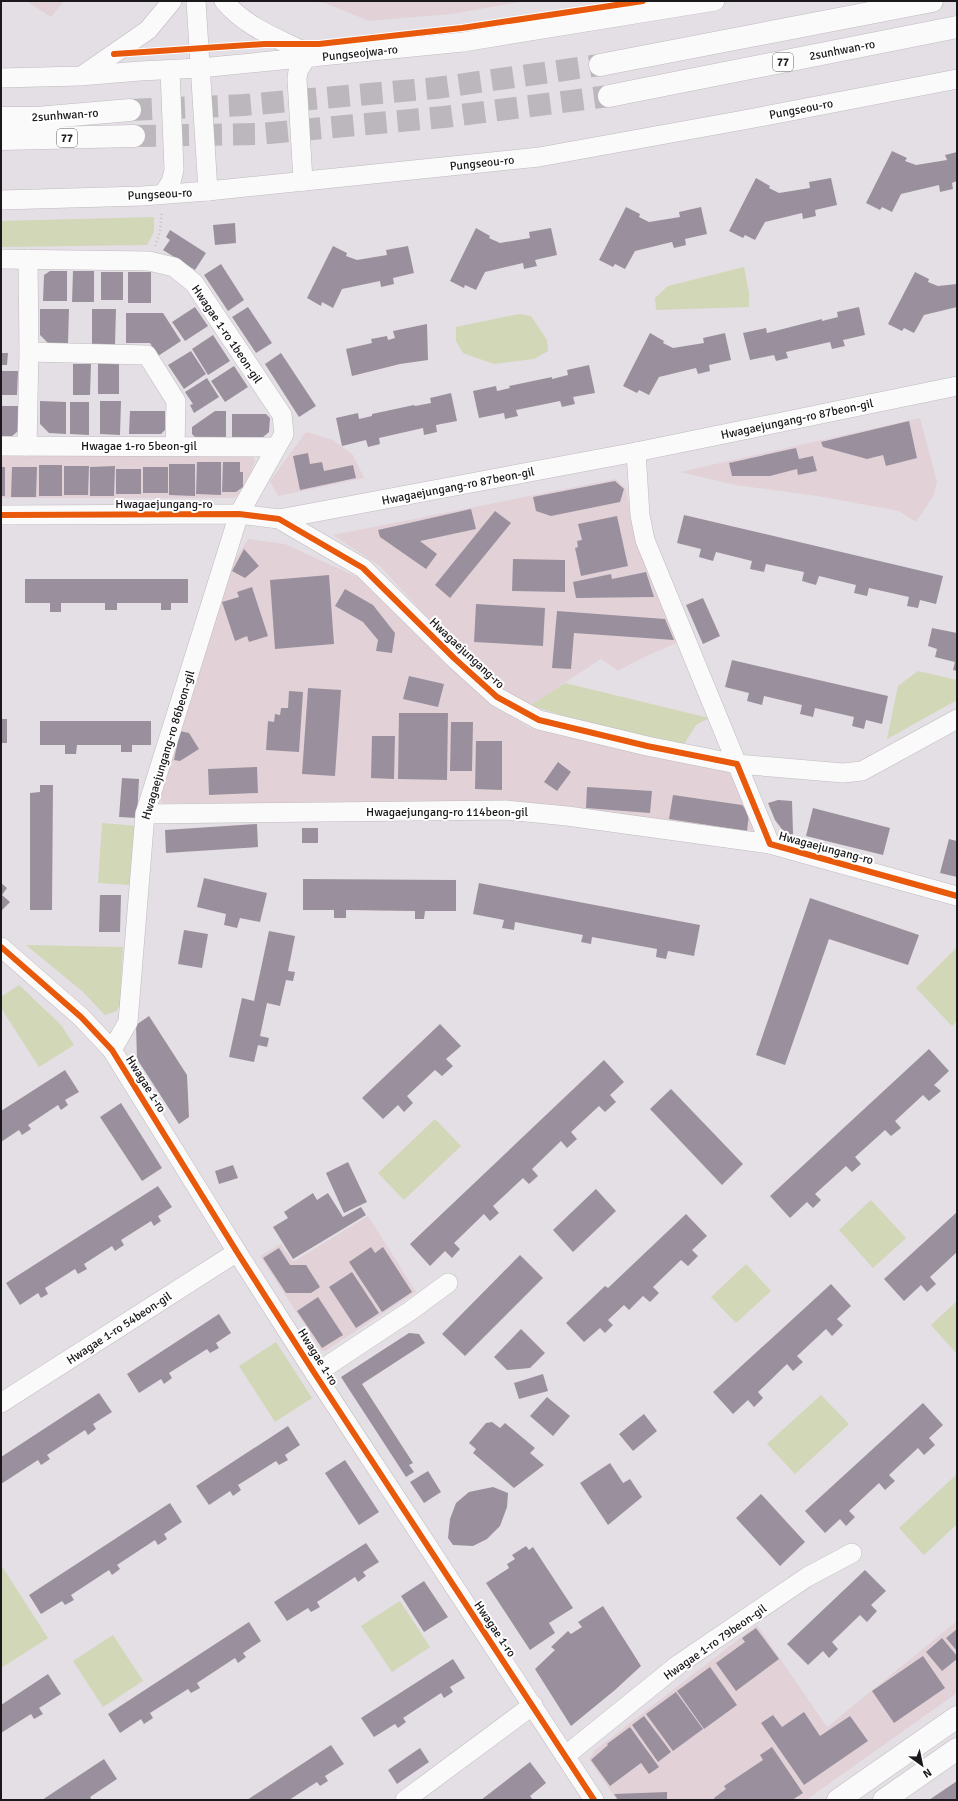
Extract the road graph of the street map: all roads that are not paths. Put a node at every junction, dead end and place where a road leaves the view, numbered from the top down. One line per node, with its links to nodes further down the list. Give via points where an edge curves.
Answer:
1 (172, 1): 11 (street, via 148,30)
2 (196, 1): 9 (street)
3 (224, 1): 7 (street, via 255,28)
4 (715, 1): 7 (street, Pungseojwa-ro, via 463,42)
5 (932, 1): 8 (main road)
6 (957, 26): 14 (main road, 2sunhwan-ro / 77)
7 (310, 58): 9 (street, Pungseojwa-ro); 19 (street, via 298,71 297,79)
8 (600, 65)
9 (200, 68): 10 (street, Pungseojwa-ro); 20 (street)
10 (170, 70): 11 (street, Pungseojwa-ro); 22 (street, via 174,170)
11 (80, 76): 12 (street, Pungseojwa-ro)
12 (1, 78)
13 (957, 79): 19 (street, Pungseou-ro, via 539,157)
14 (609, 96)
15 (130, 110): 16 (main road, 2sunhwan-ro / 77)
16 (1, 118)
17 (134, 136): 18 (main road, 2sunhwan-ro / 77)
18 (1, 139)
19 (303, 182): 20 (street, Pungseou-ro)
20 (208, 191): 22 (street, Pungseou-ro)
21 (1, 200): 22 (street, Pungseou-ro)
22 (162, 203)
23 (1, 259): 24 (street, Hwagae 1-ro 1beon-gil)
24 (28, 259): 25 (street); 30 (street, Hwagae 1-ro 1beon-gil, via 149,261 174,267 194,283 282,415 284,434)
25 (29, 352): 28 (street); 29 (street, via 147,355 176,401)
26 (957, 386): 31 (street, Hwagaejungang-ro 87beon-gil)
27 (1, 446): 28 (street, Hwagae 1-ro 5beon-gil)
28 (27, 446): 29 (street, Hwagae 1-ro 5beon-gil)
29 (175, 446): 30 (street, Hwagae 1-ro 5beon-gil)
30 (276, 447): 32 (street, Hwagae 1-ro 1beon-gil)
31 (636, 452): 34 (street, Hwagaejungang-ro 87beon-gil); 36 (street, via 640,515 645,540)
32 (239, 514): 33 (street, Hwagaejungang-ro); 34 (street, Hwagaejungang-ro); 37 (street, Hwagaejungang-ro 86beon-gil)
33 (1, 515)
34 (280, 519): 36 (street, Hwagaejungang-ro, via 363,568 497,697 539,720)
35 (957, 718): 36 (street, via 862,771 843,773)
36 (737, 764): 38 (street, Hwagaejungang-ro)
37 (146, 814): 38 (street, Hwagaejungang-ro 114beon-gil, via 506,810); 41 (street, Hwagaejungang-ro 86beon-gil, via 128,1022)
38 (770, 844): 39 (street, Hwagaejungang-ro)
39 (957, 896)
40 (1, 947): 41 (street, Hwagae 1-ro, via 81,1017)
41 (112, 1050): 42 (street, Hwagae 1-ro)
42 (237, 1252): 44 (street, Hwagae 1-ro); 45 (street, Hwagae 1-ro 54beon-gil)
43 (448, 1283): 44 (street, Hwagae 1-ro)
44 (315, 1374): 47 (street, Hwagae 1-ro)
45 (1, 1404)
46 (852, 1554): 50 (street, Hwagae 1-ro 79beon-gil, via 807,1577 679,1664)
47 (533, 1705): 50 (street, Hwagae 1-ro); 51 (street)
48 (957, 1717): 53 (main road)
49 (956, 1751): 54 (main road)
50 (565, 1756): 52 (street, Hwagae 1-ro)
51 (405, 1800)
52 (594, 1800)
53 (838, 1800)
54 (884, 1800)

